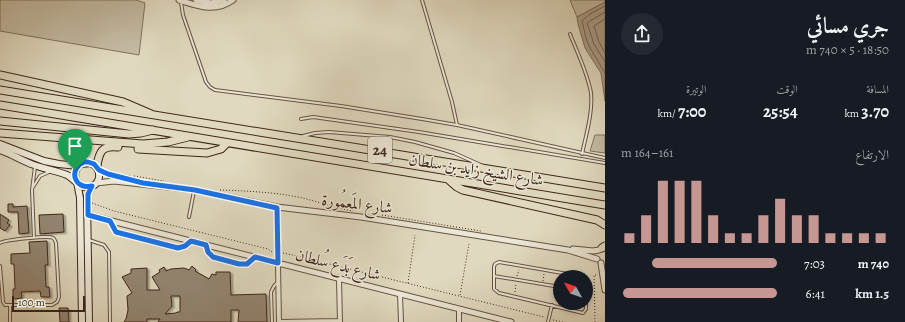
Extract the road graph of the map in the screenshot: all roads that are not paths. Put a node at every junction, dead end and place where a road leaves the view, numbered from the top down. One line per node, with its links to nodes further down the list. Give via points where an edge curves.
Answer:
1 (180, 0): 4 (street, via 211,8); 14 (lane, via 206,82 215,90 334,105)
2 (196, 0): 6 (street)
3 (224, 0): 6 (street)
4 (234, 0)
5 (422, 0): 14 (lane)
6 (205, 1)
7 (570, 34): 22 (lane, via 591,93 591,107)
8 (0, 75): 11 (main road, شارع الشيخ زايد بن سلطان, via 123,102)
9 (0, 90): 11 (main road, شارع الشيخ زايد بن سلطان / 24)
10 (0, 105): 15 (main road, شارع الشيخ زايد بن سلطان / 24)
11 (155, 116): 18 (main road, شارع الشيخ زايد بن سلطان / 24)
12 (301, 119): 25 (lane, via 313,117 351,122)
13 (0, 121): 15 (main road, شارع الشيخ زايد بن سلطان, via 129,134)
14 (457, 126): 22 (lane)
15 (153, 130): 17 (main road, شارع الشيخ زايد بن سلطان / 24)
16 (0, 133): 17 (main road, via 143,144 168,142)
17 (190, 136): 19 (main road, شارع الشيخ زايد بن سلطان / 24)
18 (300, 138): 29 (main road, شارع الشيخ زايد بن سلطان / 24); 29 (lane, via 329,132 390,137 454,153)
19 (228, 143): 28 (main road, via 221,149 207,153 108,147 100,152); 31 (main road, شارع الشيخ زايد بن سلطان / 24)
20 (0, 144): 24 (main road)
21 (0, 150): 26 (main road)
22 (582, 154): 23 (lane)
23 (605, 158)
24 (51, 163): 26 (lane, via 39,163); 27 (main road)
25 (605, 163)
26 (35, 166): 30 (main road); 36 (lane)
27 (78, 166): 28 (main road, via 88,162); 32 (main road, via 74,176)
28 (98, 168): 33 (street, شارع المَعمُورة, via 112,176); 34 (main road, via 99,179)
29 (488, 168): 35 (main road, شارع الشيخ زايد بن سلطان / 24)
30 (53, 171): 32 (main road); 36 (lane, via 40,176)
31 (449, 180): 38 (main road, شارع الشيخ زايد بن سلطان / 24); 43 (main road, via 463,190 597,220)
32 (76, 182): 34 (main road, via 86,187); 69 (main road, via 80,198)
33 (143, 183): 34 (street, شارع المَعمُورة, via 110,181); 37 (street, شارع المَعمُورة)
34 (94, 185): 40 (main road, via 88,194)
35 (605, 188)
36 (32, 190): 44 (lane)
37 (195, 190): 39 (street, شارع المَعمُورة); 41 (lane)
38 (605, 205)
39 (277, 208): 50 (street, شارع المَعمُورة, via 361,217); 53 (street)
40 (88, 215): 42 (street, شارع بَدَع سُلطان); 45 (main road)
41 (189, 217)
42 (110, 221): 46 (street, شارع بَدَع سُلطان); 46 (lane, via 118,233 176,248 183,247)
43 (605, 226)
44 (34, 238): 47 (lane, via 5,240); 62 (lane, via 51,237 56,241 58,300 52,305)
45 (88, 239): 70 (main road); 71 (lane, via 104,245 109,252)
46 (191, 241): 48 (street, شارع بَدَع سُلطان)
47 (0, 243)
48 (206, 245): 51 (street, شارع بَدَع سُلطان); 51 (lane, via 213,257 239,264 247,264)
49 (603, 248): 50 (street, شارع المَعمُورة, via 593,251); 52 (street, via 597,253)
50 (568, 250): 52 (street, شارع المَعمُورة)
51 (255, 257): 53 (street, شارع بَدَع سُلطان)
52 (601, 262): 60 (street)
53 (278, 263): 57 (street, شارع بَدَع سُلطان); 58 (street)
54 (0, 266): 62 (lane, via 3,302)
55 (553, 271): 56 (lane, via 498,262 494,265)
56 (494, 276): 59 (lane); 63 (lane, via 496,292)
57 (339, 279): 61 (street, شارع بَدَع سُلطان); 67 (street)
58 (278, 282): 72 (lane, via 271,292); 73 (street)
59 (553, 286)
60 (605, 290)
61 (400, 294): 64 (street, شارع بَدَع سُلطان); 74 (street)
62 (10, 306): 68 (lane)
63 (552, 306): 77 (lane)
64 (459, 309): 75 (street); 76 (street, شارع بَدَع سُلطان)
65 (570, 310): 66 (lane, via 583,313)
66 (585, 310)
67 (340, 321): 73 (street)
68 (10, 322)
69 (82, 322)
70 (89, 322)
71 (110, 322)
72 (272, 322)
73 (279, 322)
74 (401, 322)
75 (459, 322)
76 (512, 322)
77 (548, 322)

